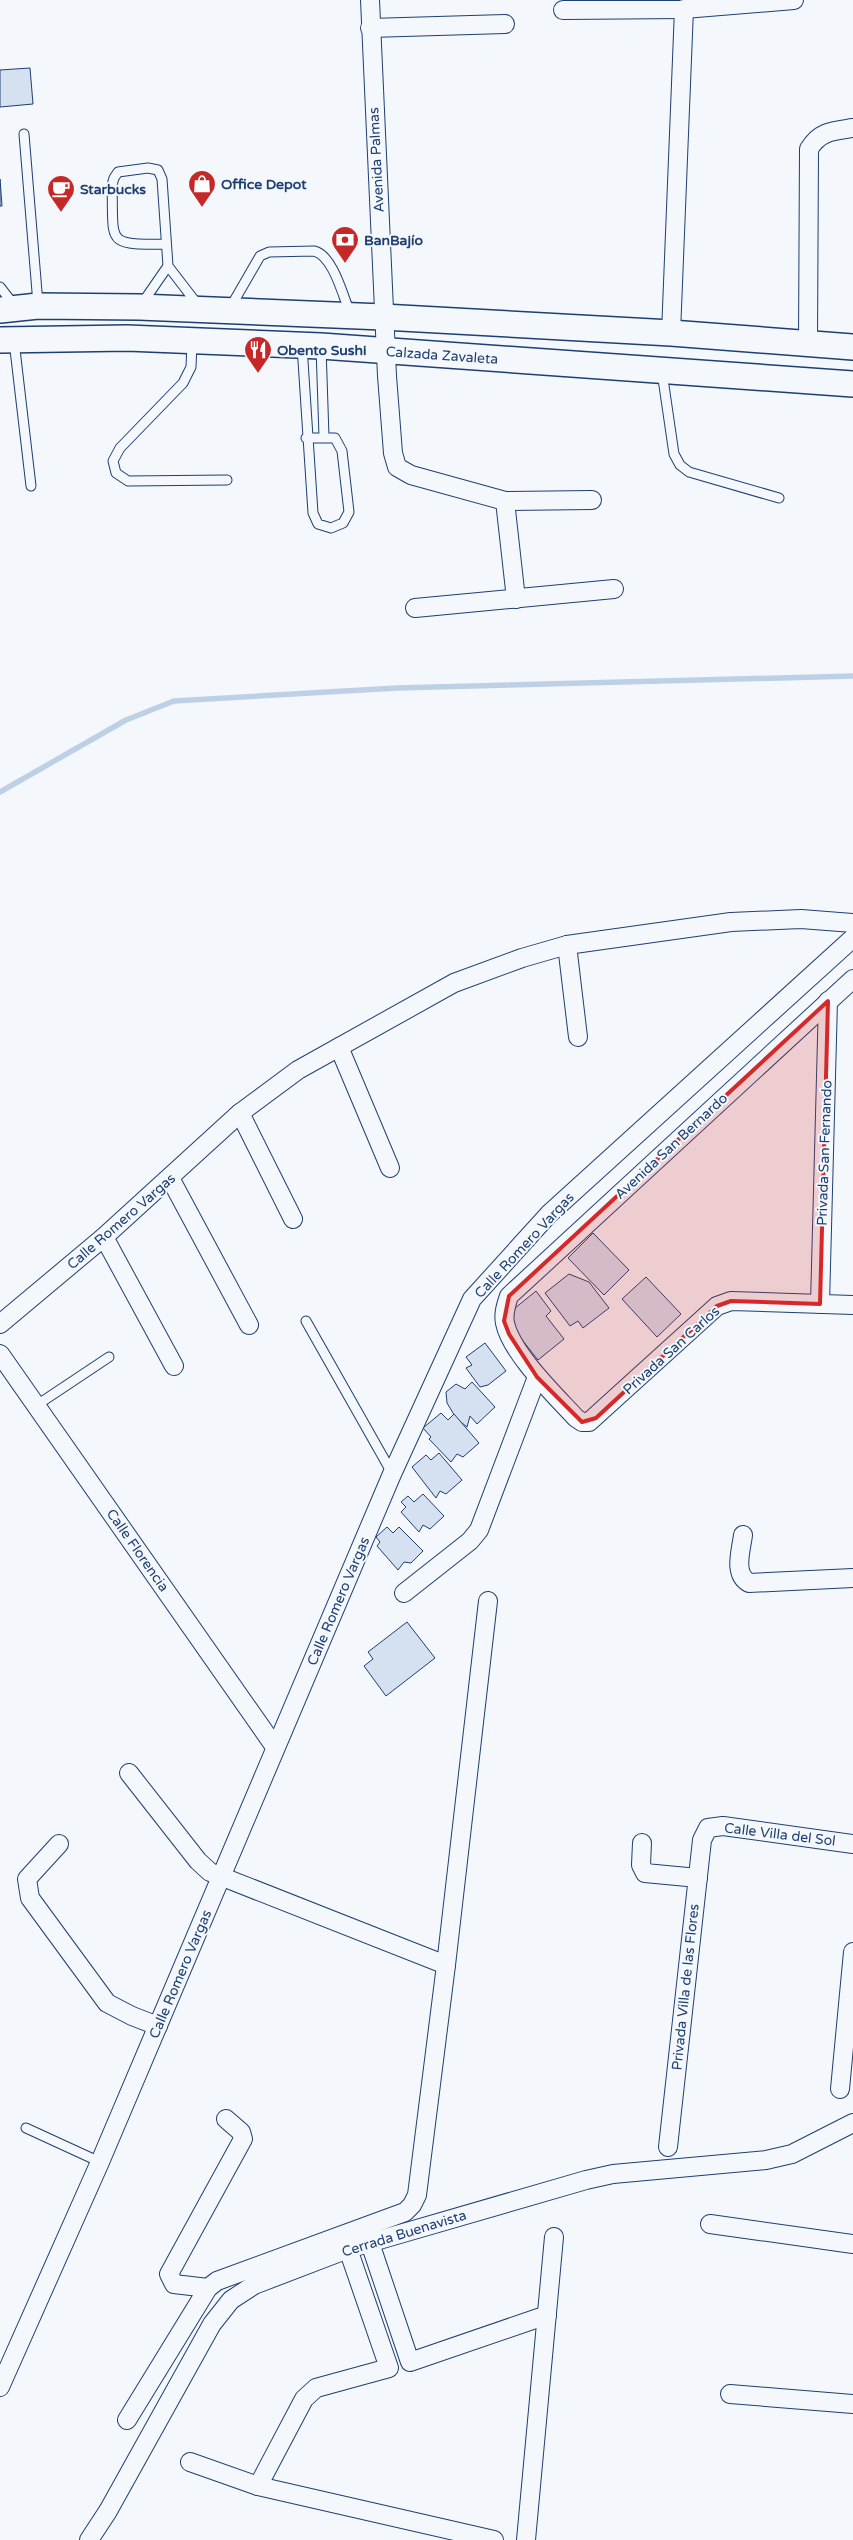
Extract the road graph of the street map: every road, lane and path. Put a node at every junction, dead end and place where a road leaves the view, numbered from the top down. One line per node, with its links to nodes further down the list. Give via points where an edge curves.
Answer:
1 (370, 0): 6 (street, Avenida Palmas)
2 (794, 0): 3 (street)
3 (684, 9): 4 (street); 18 (street)
4 (563, 10)
5 (505, 24): 6 (street)
6 (370, 28): 17 (street, Avenida Palmas)
7 (853, 128): 21 (street, via 816,138 809,150)
8 (24, 134): 13 (lane)
9 (166, 244): 9 (lane, via 162,180 158,170 118,172 112,185 116,238 129,245); 10 (lane)
10 (168, 266): 12 (lane); 14 (lane)
11 (0, 286): 13 (lane)
12 (139, 306): 13 (main road); 14 (main road)
13 (18, 308)
14 (201, 309): 15 (main road)
15 (228, 311): 16 (main road); 16 (lane, via 260,256 269,252 314,251 320,252 328,261)
16 (351, 316): 17 (main road)
17 (384, 317): 18 (main road); 24 (street, Avenida Palmas)
18 (671, 333): 21 (main road)
19 (7, 339): 20 (main road, Calzada Zavaleta); 30 (lane)
20 (192, 340): 22 (main road, Calzada Zavaleta); 29 (lane, via 191,367 183,383 120,448 113,461 116,473 128,481)
21 (808, 343): 23 (main road)
22 (311, 346): 24 (main road, Calzada Zavaleta); 27 (lane); 28 (lane)
23 (853, 347)
24 (386, 350): 25 (main road, Calzada Zavaleta); 32 (street, Avenida Palmas, via 393,453 397,467 411,475)
25 (662, 372): 26 (main road, Calzada Zavaleta); 31 (lane, via 674,454 680,465 689,472)
26 (853, 384)
27 (324, 437): 28 (lane); 28 (lane, via 335,438 342,451 349,512 343,523 331,528 318,524 313,513)
28 (306, 438)
29 (227, 480)
30 (31, 486)
31 (779, 498)
32 (505, 500): 33 (street); 35 (street)
33 (592, 500)
34 (614, 589): 35 (street)
35 (516, 599): 36 (street)
36 (415, 608)
37 (853, 923): 39 (street, Calle Romero Vargas, via 801,920 731,922)
38 (853, 938): 59 (street, Calle Romero Vargas, via 549,1214 479,1290)
39 (567, 945): 42 (street); 43 (street, Calle Romero Vargas, via 454,983)
40 (853, 979): 41 (street, Avenida San Bernardo)
41 (828, 1001): 49 (street, Privada San Fernando); 57 (street, Avenida San Bernardo, via 509,1296 504,1321 508,1334)
42 (578, 1037)
43 (339, 1047): 44 (street, Calle Romero Vargas, via 298,1070); 45 (street)
44 (240, 1113): 46 (street, Calle Romero Vargas); 47 (street)
45 (390, 1168)
46 (170, 1178): 48 (street, Calle Romero Vargas); 53 (street)
47 (293, 1219)
48 (104, 1238): 52 (street, Calle Romero Vargas); 56 (street)
49 (820, 1304): 50 (street, Privada San Carlos); 57 (street, Privada San Carlos, via 731,1301 717,1306 589,1422 576,1418)
50 (853, 1305)
51 (306, 1321): 59 (lane)
52 (0, 1324)
53 (249, 1325)
54 (0, 1354): 58 (street, Calle Florencia)
55 (109, 1357): 58 (lane)
56 (174, 1366)
57 (537, 1376): 62 (street, via 479,1530 470,1541)
58 (37, 1406): 64 (street, Calle Florencia)
59 (392, 1474): 64 (street, Calle Romero Vargas)
60 (743, 1534): 61 (street, via 739,1571 742,1579 749,1583)
61 (853, 1578)
62 (404, 1593)
63 (488, 1602): 73 (street)
64 (275, 1746): 70 (street, Calle Romero Vargas)
65 (129, 1773): 70 (street, via 198,1861 210,1872)
66 (708, 1828): 69 (street, Calle Villa del Sol, via 723,1826); 71 (street, Privada Villa de las Flores, via 702,1840)
67 (642, 1843): 71 (street, via 641,1866 646,1873)
68 (58, 1844): 74 (street, via 27,1879 30,1898 107,2003)
69 (853, 1844)
70 (222, 1876): 73 (street); 74 (street, Calle Romero Vargas)
71 (698, 1878): 79 (street, Privada Villa de las Flores)
72 (853, 1952): 75 (street)
73 (446, 1965): 81 (street, via 417,2195)
74 (158, 2026): 80 (street, Calle Romero Vargas)
75 (840, 2089)
76 (226, 2119): 88 (street, via 241,2132 243,2139 169,2274 174,2284)
77 (853, 2123): 83 (street, Cerrada Buenavista, via 792,2154 744,2163 600,2177)
78 (26, 2128): 80 (lane)
79 (668, 2147)
80 (100, 2162): 90 (street, Calle Romero Vargas)
81 (412, 2205): 83 (street); 88 (street, via 405,2212 218,2280)
82 (710, 2224): 86 (street)
83 (418, 2228): 85 (street, Cerrada Buenavista)
84 (554, 2237): 89 (street)
85 (370, 2243): 87 (street, Cerrada Buenavista); 89 (street, via 410,2362)
86 (853, 2244)
87 (348, 2249): 95 (street, via 389,2368 316,2388 304,2399); 96 (street, Cerrada Buenavista, via 254,2285 231,2300 212,2324)
88 (208, 2288): 93 (street)
89 (547, 2315): 98 (street)
90 (0, 2387)
91 (730, 2394): 92 (street)
92 (853, 2404)
93 (127, 2420)
94 (190, 2462): 95 (street)
95 (258, 2486): 97 (street)
96 (89, 2540)
97 (494, 2540)
98 (526, 2540)

